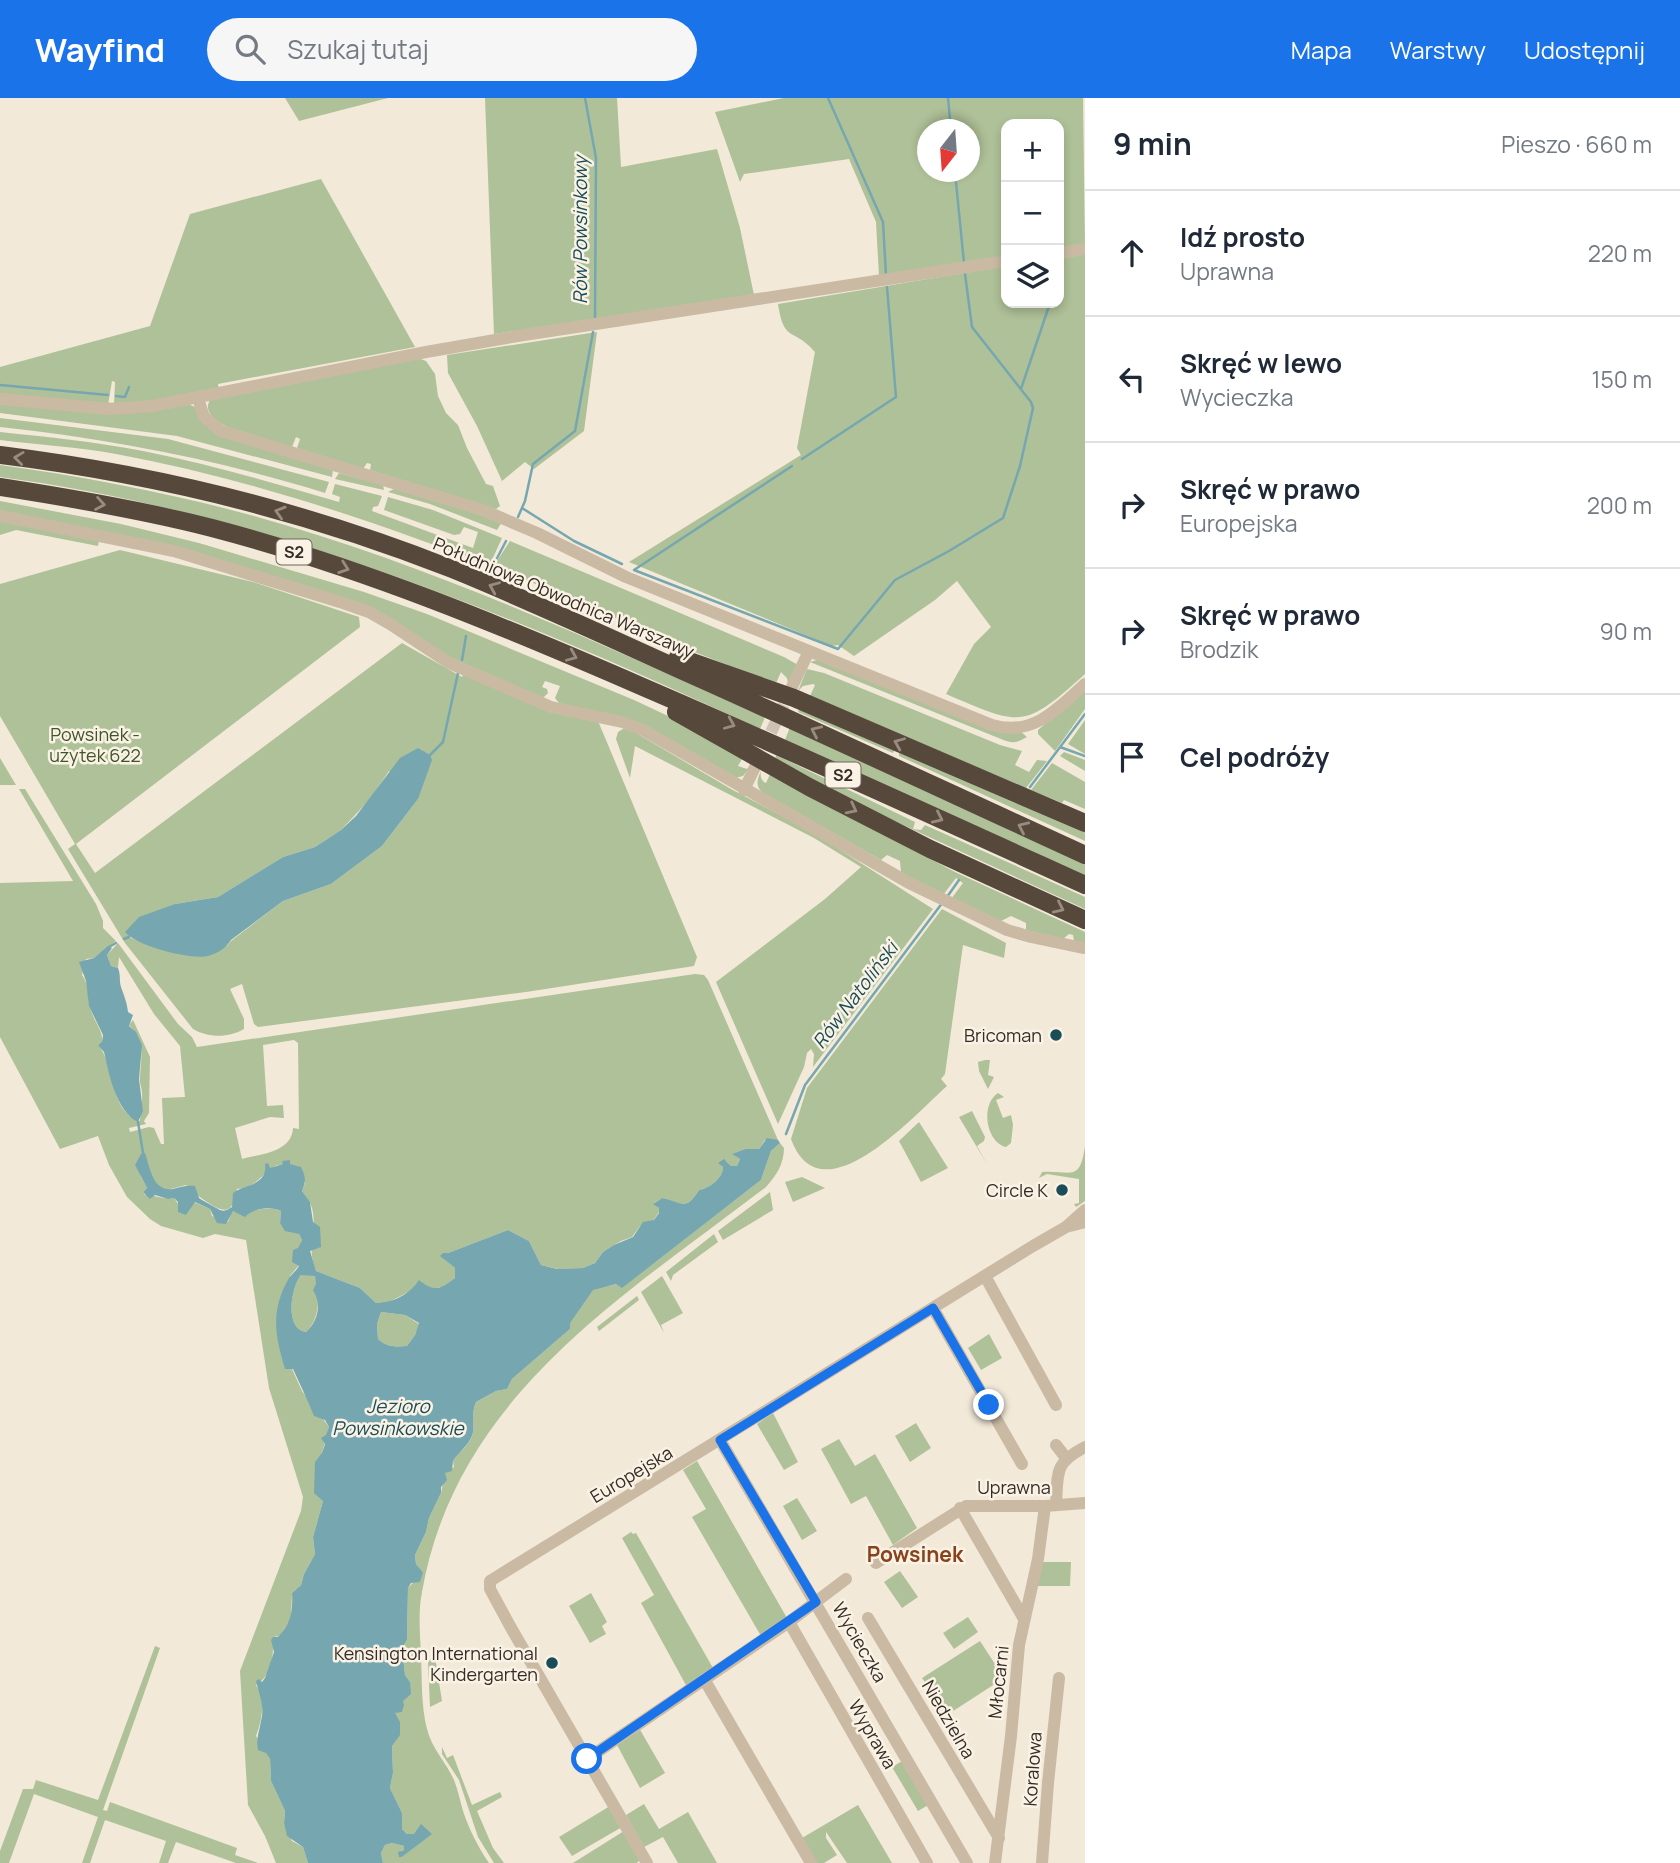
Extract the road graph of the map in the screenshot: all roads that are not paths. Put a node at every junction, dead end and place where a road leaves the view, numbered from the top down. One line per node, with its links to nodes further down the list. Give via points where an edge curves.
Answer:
1 (1085, 249): 2 (street)
2 (1064, 252)
3 (1001, 262): 4 (street, via 524,335)
4 (198, 398): 5 (street, via 110,409); 10 (street, via 204,417 221,430 483,510 626,577)
5 (0, 399)
6 (0, 455): 9 (highway, Południowa Obwodnica Warszawy / S2, one-way to 6, via 450,568 271,509 112,472)
7 (0, 487): 11 (highway, S2, one-way to 11, via 160,515 285,549 445,604)
8 (0, 516): 15 (street, via 174,551 356,607 449,663 551,707 643,730)
9 (604, 633): 16 (highway, one-way to 9, via 794,698); 17 (highway, Południowa Obwodnica Warszawy / S2, one-way to 9)
10 (808, 651): 12 (street, via 1005,728 1043,720); 13 (street)
11 (600, 668): 18 (highway, S2, one-way to 18); 19 (highway, one-way to 19, via 809,787)
12 (1085, 684)
13 (792, 689)
14 (756, 765): 15 (street)
15 (744, 790): 20 (street, via 909,883 1007,930)
16 (1085, 823)
17 (1085, 855)
18 (1085, 885)
19 (1085, 920)
20 (1083, 948)
21 (1085, 1210): 23 (street, Europejska)
22 (1085, 1222): 23 (street, Europejska)
23 (1066, 1227): 24 (street, Europejska)
24 (985, 1276): 25 (street, Europejska); 26 (street)
25 (933, 1308): 27 (street, Europejska); 31 (street)
26 (1056, 1405)
27 (720, 1440): 37 (street, Wycieczka); 43 (street, Europejska, via 490,1581 501,1610)
28 (1056, 1445): 30 (street)
29 (1085, 1447): 30 (street)
30 (1066, 1458): 33 (street, Młocarni)
31 (1022, 1464)
32 (1085, 1503): 33 (street, Uprawna)
33 (1051, 1505): 34 (street, Uprawna); 39 (street, Młocarni)
34 (960, 1508): 35 (street, Uprawna); 39 (street)
35 (876, 1563)
36 (846, 1579): 37 (street)
37 (816, 1602): 40 (street); 48 (street, Wycieczka)
38 (868, 1618): 44 (street, Niedzielna)
39 (1024, 1619): 44 (street, Młocarni)
40 (789, 1622): 42 (street); 47 (street, Wyprawa)
41 (1059, 1678): 50 (street, Koralowa)
42 (704, 1679): 43 (street); 46 (street)
43 (587, 1759): 45 (street, Europejska)
44 (999, 1838): 49 (street, Młocarni)
45 (647, 1863)
46 (811, 1863)
47 (927, 1863)
48 (967, 1863)
49 (995, 1863)
50 (1042, 1863)

